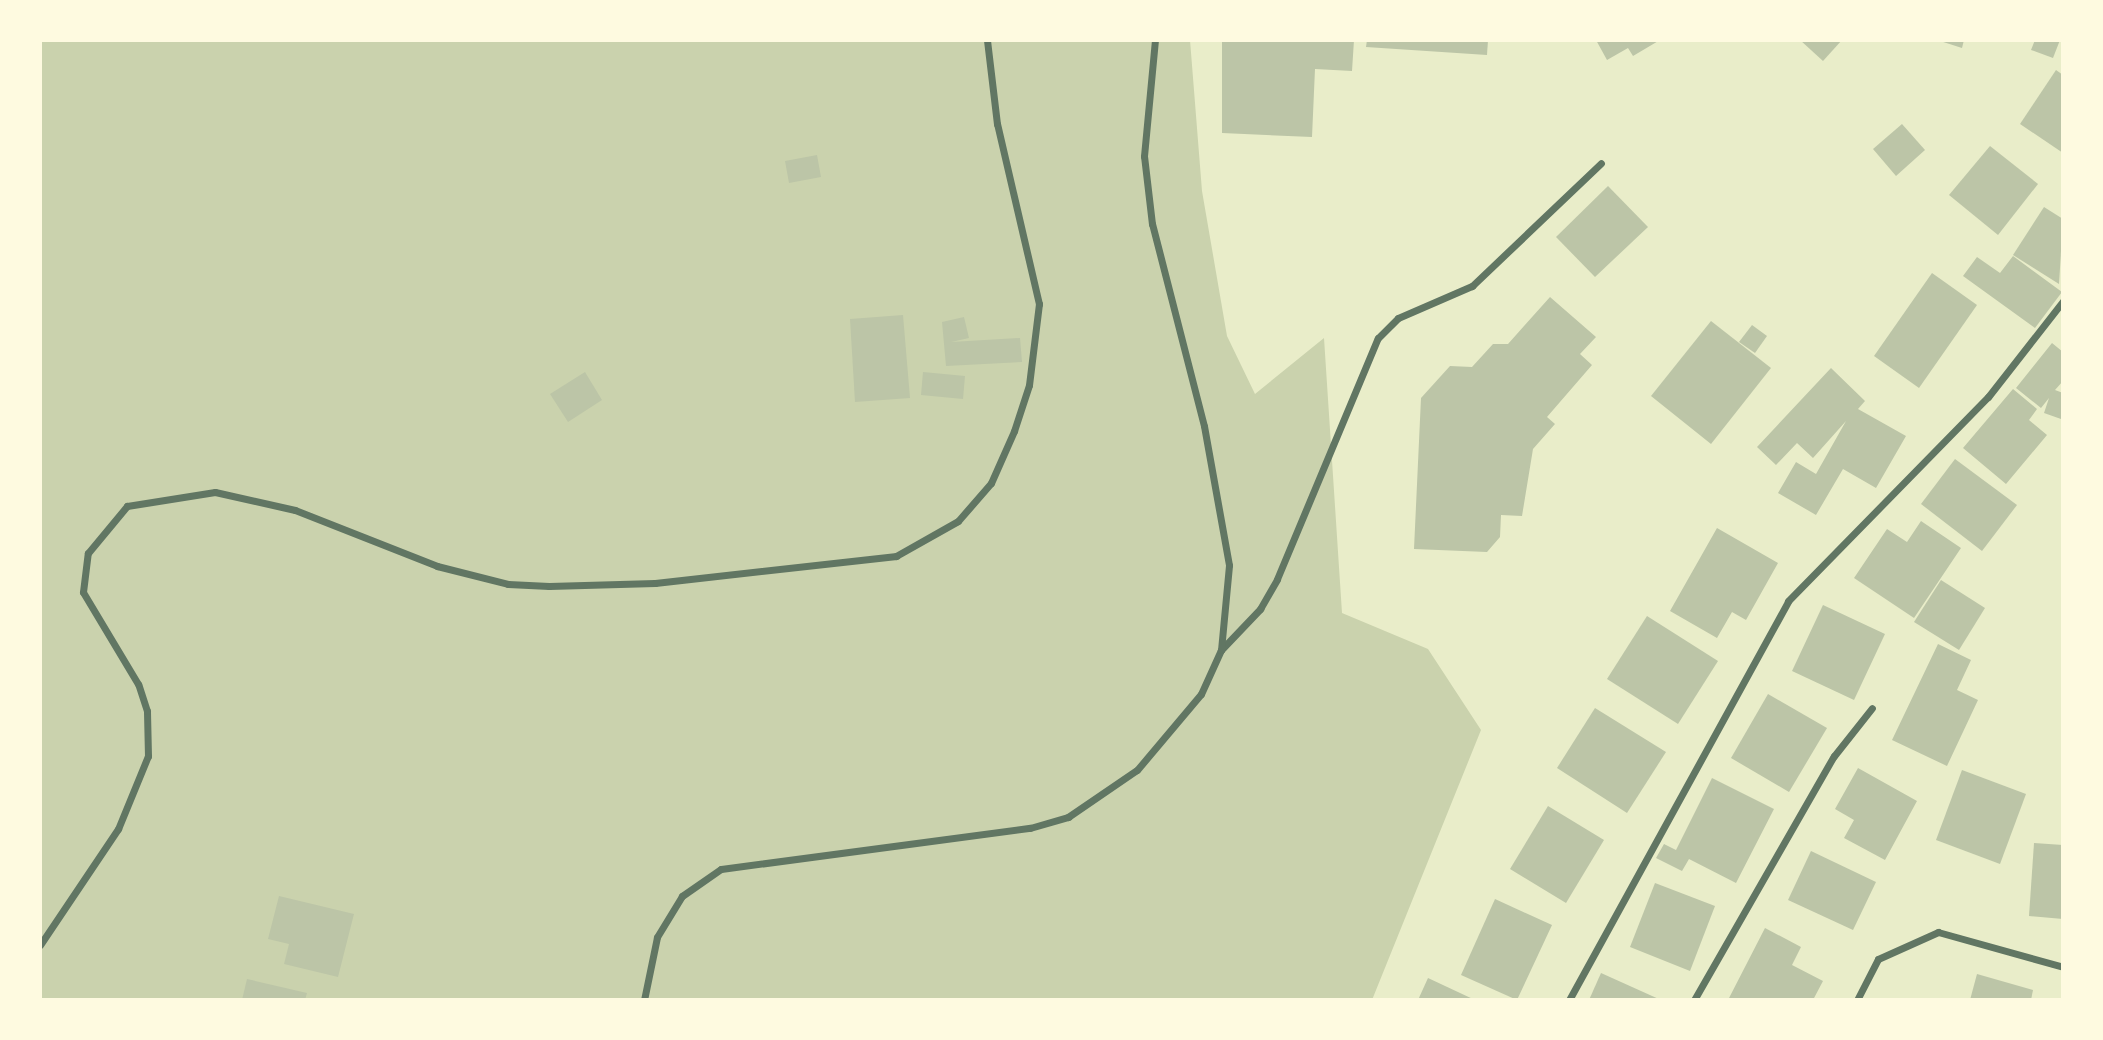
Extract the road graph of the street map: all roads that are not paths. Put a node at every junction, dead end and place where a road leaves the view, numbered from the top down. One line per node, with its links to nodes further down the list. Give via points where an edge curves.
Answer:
1 (987, 40): 7 (street, via 997,124 1039,304 1029,384 1014,431 991,483 958,521 931,542 896,556 655,583 548,586 508,584 437,566 295,510 215,492 127,506 88,553 83,592 138,684 147,711 148,756 118,829)
2 (1155, 40): 5 (street, via 1144,156 1152,224 1204,426 1229,565)
3 (1601, 163): 5 (street, via 1472,286 1398,318 1378,338 1277,579 1260,609)
4 (2063, 302): 10 (street, via 1988,397 1788,601)
5 (1221, 650): 9 (street, via 1201,695 1137,771 1068,817 1030,828 720,869 682,896 657,937)
6 (1872, 708): 11 (street, via 1834,756)
7 (40, 945)
8 (2063, 967): 12 (street, via 1938,932 1878,959)
9 (645, 1000)
10 (1569, 1000)
11 (1694, 1000)
12 (1857, 1000)

